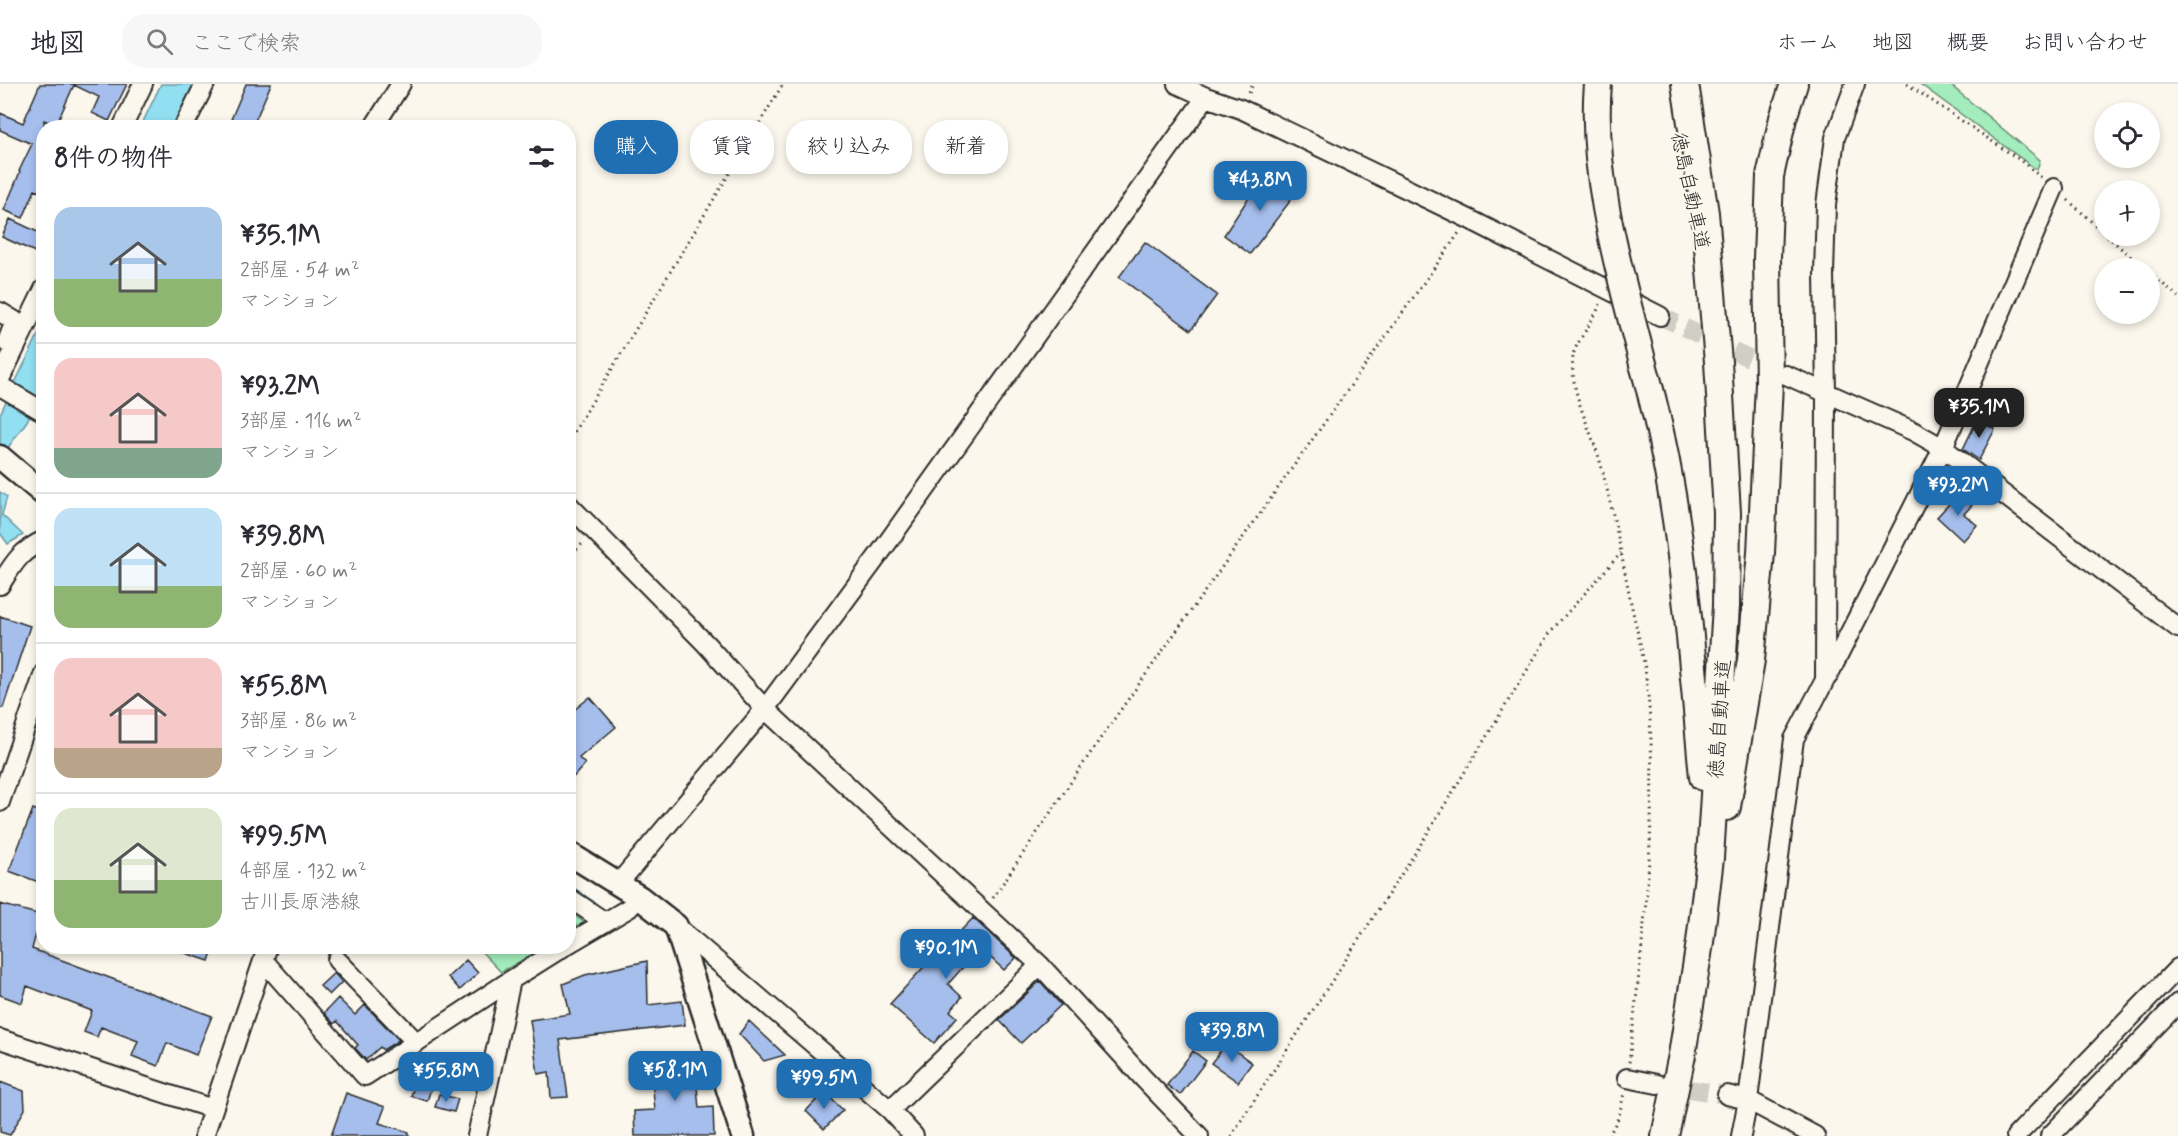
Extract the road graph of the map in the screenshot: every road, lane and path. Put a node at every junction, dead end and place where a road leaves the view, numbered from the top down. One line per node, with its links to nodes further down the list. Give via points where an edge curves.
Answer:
1 (143, 84): 13 (street)
2 (205, 84): 14 (street)
3 (401, 84): 15 (street)
4 (783, 84): 32 (path)
5 (1177, 84): 12 (street)
6 (1598, 84): 46 (highway, bridge, via 1596,118 1616,257 1654,401 1681,552)
7 (1668, 84): 24 (highway, 徳島自動車道)
8 (1685, 84): 24 (highway, 徳島自動車道, via 1704,202)
9 (1794, 84): 54 (highway, via 1770,176 1767,442 1751,660 1735,766)
10 (1855, 84): 30 (street, via 1834,138 1826,205)
11 (1906, 84): 16 (path, via 2020,160)
12 (1206, 97): 17 (street, via 1241,109); 43 (street)
13 (126, 120)
14 (187, 120)
15 (378, 120)
16 (2054, 188): 18 (path); 33 (street)
17 (1469, 219): 22 (street); 50 (path, via 1114,719)
18 (2094, 223)
19 (2119, 246): 20 (path)
20 (2133, 258)
21 (2160, 282): 23 (path)
22 (1605, 288): 27 (street); 38 (path, via 1597,313 1573,353 1573,380 1601,463)
23 (2178, 297)
24 (1712, 298): 46 (highway, 徳島自動車道, via 1727,513 1726,606)
25 (36, 305): 28 (street)
26 (0, 312): 28 (street, via 15,321)
27 (1660, 316)
28 (2, 374): 31 (street)
29 (1786, 375): 30 (street)
30 (1827, 393): 33 (street, via 1913,430); 41 (street)
31 (36, 405)
32 (576, 429)
33 (1943, 448): 40 (street); 41 (street)
34 (6, 462): 35 (main road)
35 (36, 487)
36 (576, 512): 43 (street)
37 (36, 544): 39 (street, via 17,559)
38 (1621, 553): 65 (path, via 1645,669 1652,797); 77 (path, via 1551,631 1419,847)
39 (0, 585)
40 (2178, 628)
41 (1825, 681): 68 (street, via 1794,739)
42 (36, 696): 44 (street)
43 (765, 709): 47 (street); 50 (street)
44 (0, 802)
45 (576, 858): 47 (main road)
46 (1710, 858): 54 (highway, 徳島自動車道)
47 (618, 884): 48 (main road)
48 (639, 897): 51 (street); 52 (main road)
49 (576, 902): 51 (street)
50 (983, 912): 59 (street)
51 (605, 922): 53 (street)
52 (676, 926): 70 (street); 74 (main road)
53 (576, 940)
54 (1700, 942): 79 (highway, 徳島自動車道)
55 (266, 954): 69 (street)
56 (267, 954): 64 (street, via 365,1076)
57 (553, 954): 61 (street)
58 (337, 960): 64 (street)
59 (1040, 965): 70 (street); 76 (street)
60 (2178, 968): 71 (street)
61 (511, 980): 64 (street); 73 (street)
62 (2178, 1003): 82 (street)
63 (0, 1039): 69 (street)
64 (415, 1041)
65 (1627, 1078): 66 (street); 78 (path, via 1619,1116)
66 (1657, 1084)
67 (1727, 1095): 68 (street)
68 (1748, 1100): 80 (street); 81 (street)
69 (213, 1109): 72 (street)
70 (890, 1110): 75 (street)
71 (2028, 1132)
72 (204, 1136)
73 (477, 1136)
74 (743, 1136)
75 (915, 1136)
76 (1199, 1136)
77 (1231, 1136)
78 (1609, 1136)
79 (1665, 1136)
80 (1740, 1136)
81 (1815, 1136)
82 (2050, 1136)

